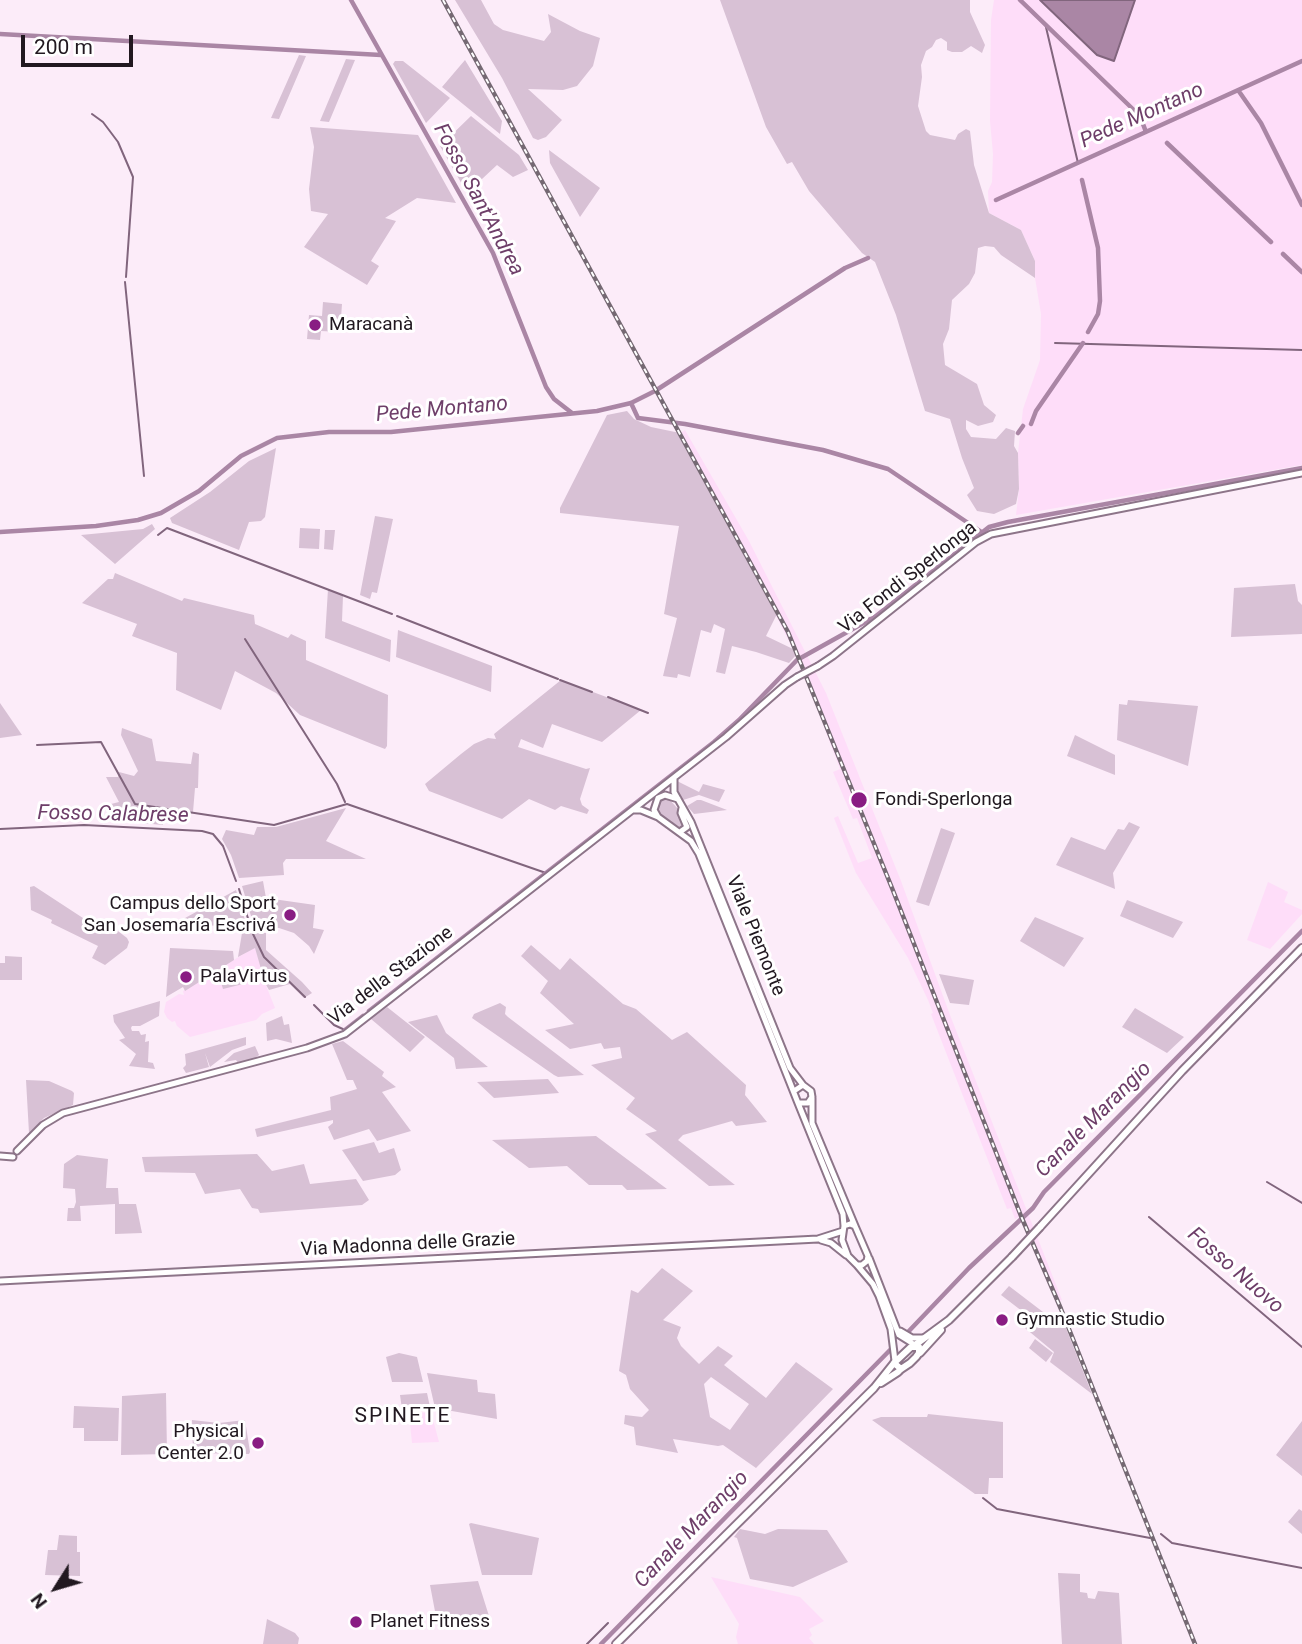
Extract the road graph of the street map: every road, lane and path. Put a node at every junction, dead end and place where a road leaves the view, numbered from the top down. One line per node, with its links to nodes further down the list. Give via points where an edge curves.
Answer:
1 (1302, 474): 2 (street, Via Fondi Sperlonga, bridge, via 991,534 833,656 785,685)
2 (726, 737): 3 (street, Via della Stazione)
3 (674, 778): 4 (street, Via della Stazione); 5 (street)
4 (662, 787): 5 (street); 6 (street, Via della Stazione)
5 (674, 792): 7 (street, Viale Piemonte)
6 (648, 799): 9 (street, Via della Stazione); 10 (street)
7 (678, 799): 8 (street, Viale Piemonte); 11 (street, via 658,798 654,810)
8 (682, 808): 12 (street, via 687,827); 14 (street, Viale Piemonte, via 790,1068)
9 (633, 810): 10 (street, Viale Piemonte); 18 (street, Via della Stazione, via 345,1034 77,1108 43,1125 15,1153)
10 (648, 813): 11 (street, Viale Piemonte)
11 (658, 817): 12 (street, Viale Piemonte)
12 (680, 832): 15 (street, Viale Piemonte, via 699,854)
13 (1302, 948): 26 (main road, bridge)
14 (803, 1085): 15 (street); 16 (street, Viale Piemonte)
15 (794, 1091): 17 (street, Viale Piemonte)
16 (812, 1097): 17 (street, via 808,1103); 19 (street, via 812,1123)
17 (798, 1103): 20 (street, Viale Piemonte, via 843,1214)
18 (1, 1156)
19 (855, 1226): 20 (street); 23 (street)
20 (843, 1228): 21 (street, Via Madonna delle Grazie); 22 (street, Viale Piemonte)
21 (818, 1239): 22 (street); 25 (street, Via Madonna delle Grazie)
22 (848, 1256): 24 (street)
23 (868, 1256): 24 (street, via 865,1263); 27 (street)
24 (857, 1265): 31 (street, via 879,1296 891,1329)
25 (0, 1281)
26 (948, 1320): 28 (main road); 30 (main road)
27 (895, 1325): 28 (street, via 908,1337); 29 (street, via 903,1340)
28 (926, 1337): 29 (main road)
29 (915, 1345): 30 (main road); 31 (main road)
30 (919, 1353): 32 (main road)
31 (894, 1362): 32 (main road); 33 (main road)
32 (901, 1370): 33 (main road)
33 (874, 1388): 34 (main road)
34 (616, 1644)

